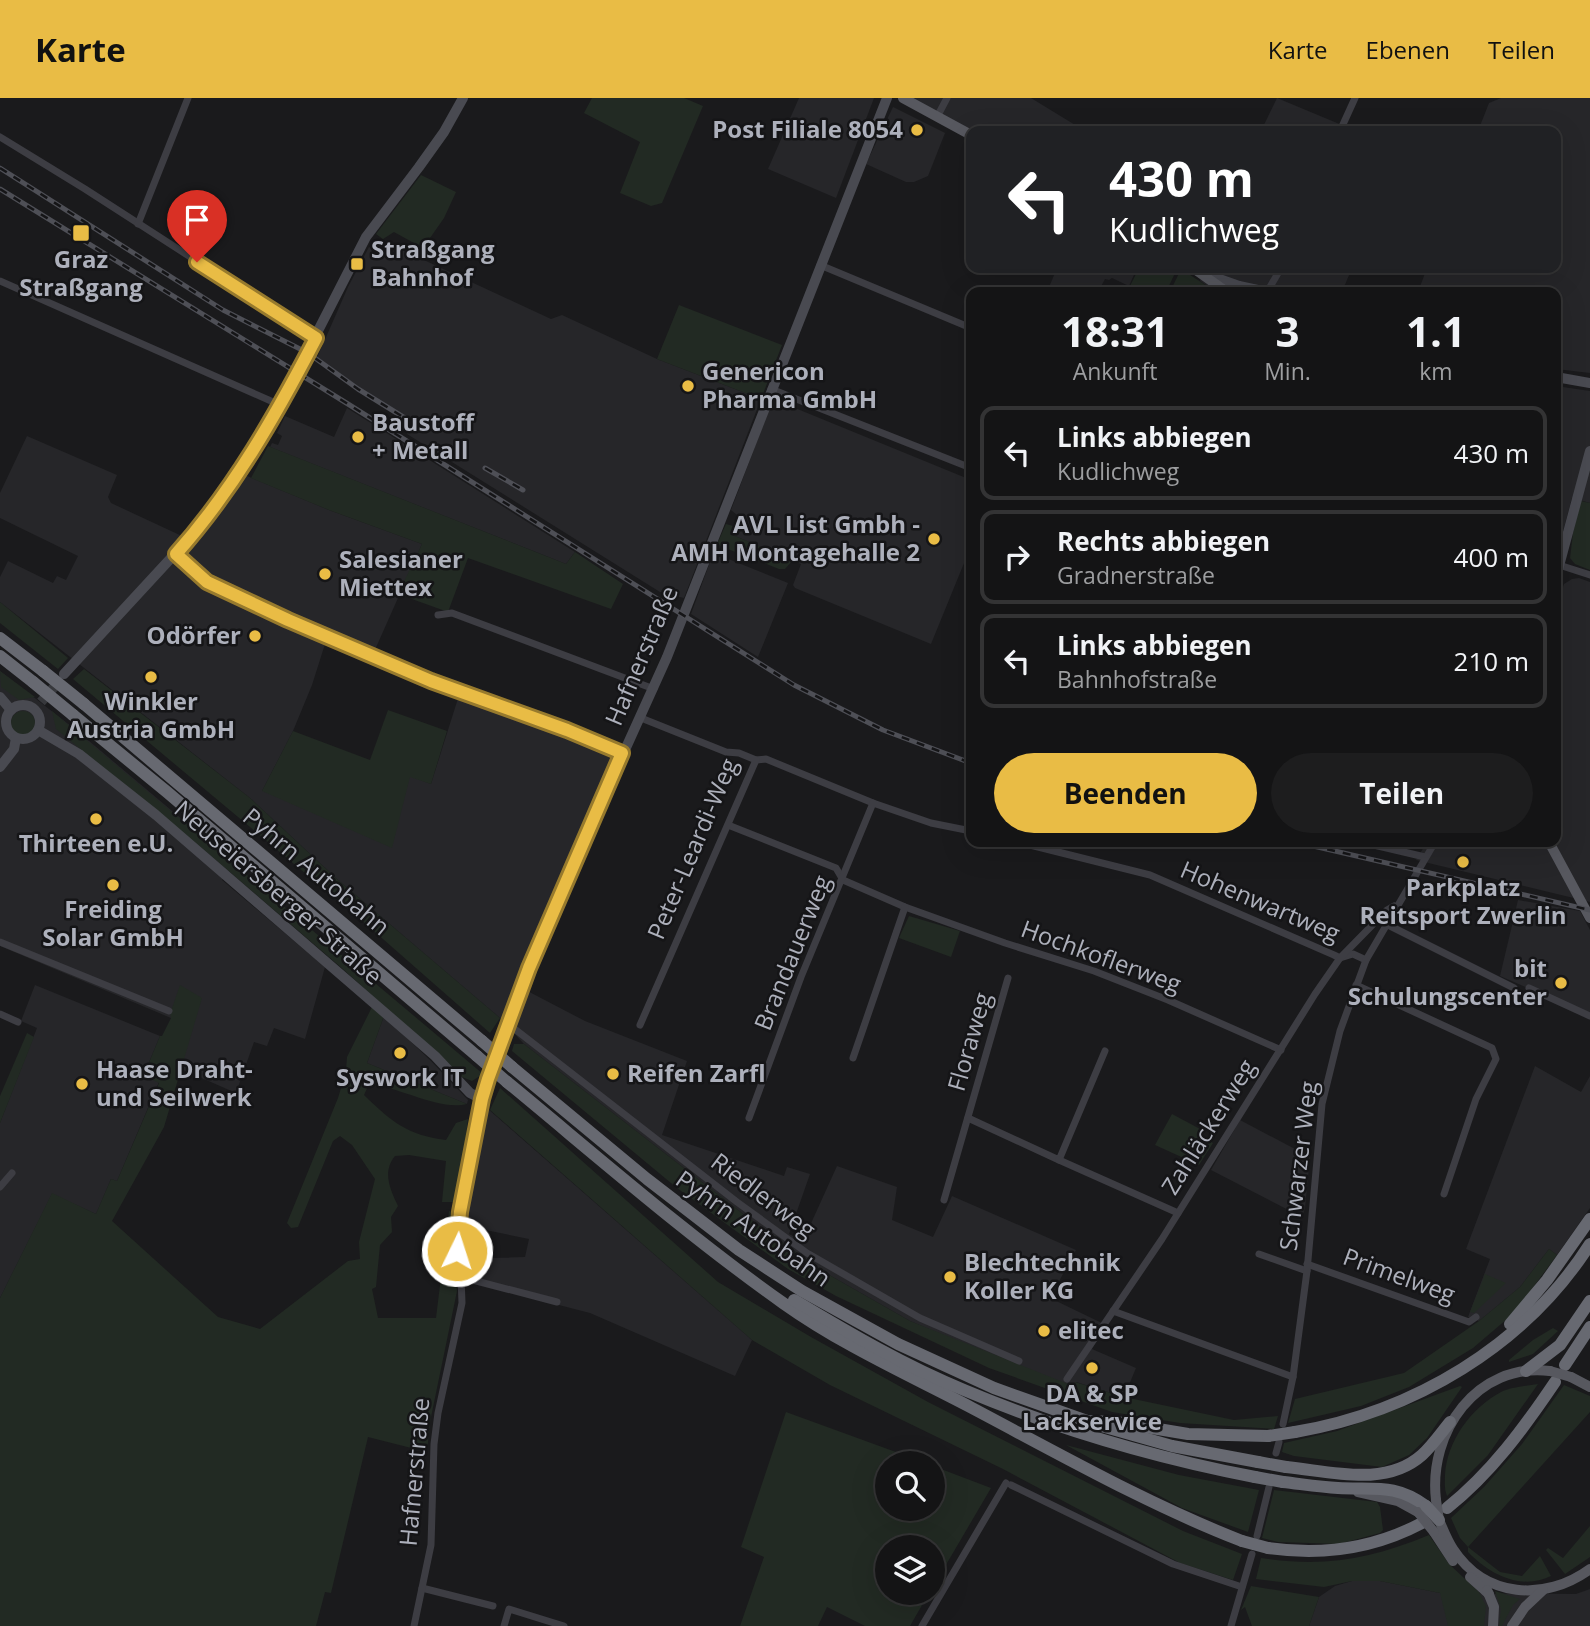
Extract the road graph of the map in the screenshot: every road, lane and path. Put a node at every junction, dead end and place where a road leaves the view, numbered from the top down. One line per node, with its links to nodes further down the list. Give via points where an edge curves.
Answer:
1 (188, 98): 11 (street)
2 (463, 98): 19 (street, via 366,237)
3 (887, 98): 12 (street, Hafnerstraße)
4 (903, 98): 7 (main road)
5 (947, 98): 7 (street)
6 (1355, 98): 8 (street)
7 (937, 117): 9 (main road)
8 (1342, 126)
9 (966, 132)
10 (0, 137): 11 (street)
11 (138, 224): 19 (street)
12 (820, 265): 18 (street); 22 (street, Hafnerstraße)
13 (1201, 273): 16 (main road)
14 (1205, 273): 17 (street)
15 (0, 281): 23 (street)
16 (1220, 287)
17 (1244, 287)
18 (966, 326)
19 (316, 338): 23 (street)
20 (1561, 378): 21 (street)
21 (1590, 383)
22 (772, 389): 25 (street); 34 (street, Hafnerstraße)
23 (280, 405): 26 (street, via 236,478)
24 (1590, 451): 27 (street)
25 (966, 466)
26 (176, 554): 33 (street); 40 (street, via 207,582 288,620 431,681)
27 (1561, 558)
28 (1561, 566): 29 (street)
29 (1590, 575)
30 (438, 615): 34 (street, via 452,613)
31 (0, 638): 100 (highway, Pyhrn Autobahn, bridge, via 739,1251 898,1344 963,1375)
32 (0, 656): 85 (highway, Pyhrn Autobahn, bridge, via 507,1082)
33 (64, 674)
34 (654, 689): 37 (street, Hafnerstraße)
35 (0, 697): 36 (street)
36 (11, 710): 38 (street, via 38,706); 39 (street, via 6,726)
37 (641, 718): 40 (street, Hafnerstraße); 41 (street, Peter-Leardi-Weg)
38 (38, 730): 39 (street, via 30,738); 72 (street, Neuseiersberger Straße, via 79,754 156,815)
39 (16, 738): 42 (street, via 14,749)
40 (622, 753): 67 (street, Hafnerstraße)
41 (756, 760): 43 (street, via 765,759); 44 (street, Peter-Leardi-Weg)
42 (0, 767)
43 (873, 803): 45 (street); 51 (street, Brandauerweg)
44 (728, 825): 51 (street, Hochkoflerweg, via 836,868); 68 (street, Peter-Leardi-Weg)
45 (966, 830)
46 (1038, 847): 57 (street, Hohenwartweg, via 1150,875)
47 (1382, 847): 50 (street)
48 (1432, 847): 50 (street, Schwarzer Weg)
49 (1552, 847): 54 (main road)
50 (1425, 857): 52 (street, Schwarzer Weg)
51 (843, 880): 53 (street, Hochkoflerweg); 73 (street, Brandauerweg)
52 (1395, 906): 55 (street, Schwarzer Weg); 57 (street, Zahläckerweg)
53 (905, 907): 69 (street, Hochkoflerweg, via 1094,971); 71 (street)
54 (1590, 918)
55 (1386, 924): 58 (street, Schwarzer Weg); 61 (street)
56 (0, 942): 63 (street)
57 (1340, 958): 58 (street, Hohenwartweg, via 1353,954); 69 (street, Zahläckerweg)
58 (1366, 960): 60 (street, Schwarzer Weg)
59 (1008, 978): 74 (street, Floraweg)
60 (1356, 985): 78 (street, via 1492,1048 1496,1059 1476,1099); 84 (street, Schwarzer Weg, via 1322,1104)
61 (1514, 988)
62 (1530, 988): 65 (street)
63 (169, 1011)
64 (0, 1014): 66 (street)
65 (1590, 1016)
66 (18, 1022)
67 (507, 1023): 72 (street, Hafnerstraße); 93 (street, Riedlerweg, via 807,1253 920,1318)
68 (640, 1025)
69 (1281, 1050): 80 (street, Zahläckerweg)
70 (1105, 1051): 75 (street)
71 (853, 1058)
72 (482, 1099): 86 (street, Hafnerstraße, via 460,1212 457,1251)
73 (748, 1118)
74 (968, 1118): 75 (street, Floraweg); 79 (street, Floraweg)
75 (1059, 1160): 80 (street, Floraweg)
76 (12, 1173): 77 (street)
77 (0, 1187)
78 (1444, 1194)
79 (944, 1200)
80 (1178, 1213): 89 (street, Zahläckerweg)
81 (1590, 1219): 92 (highway)
82 (1590, 1244): 92 (highway, Pyhrn Autobahn, via 1541,1305)
83 (1259, 1254): 84 (street, Schwarzer Weg)
84 (1307, 1268): 90 (street, Primelweg, via 1469,1322); 97 (street, Schwarzer Weg)
85 (742, 1271): 106 (highway, bridge, via 846,1331 961,1389 1013,1409 1114,1443 1255,1477 1396,1490); 106 (highway, Pyhrn Autobahn, bridge, via 841,1339 1163,1507 1242,1541 1307,1552 1343,1550 1388,1539)
86 (461, 1277): 88 (street); 111 (street, Hafnerstraße, via 462,1303 434,1444 432,1532)
87 (1590, 1301): 94 (highway, via 1560,1345)
88 (557, 1303)
89 (1113, 1311): 97 (street); 98 (street, Zahläckerweg)
90 (1476, 1317)
91 (1590, 1327): 95 (highway)
92 (1486, 1354): 102 (highway, Pyhrn Autobahn, via 1401,1402 1361,1417)
93 (1019, 1361)
94 (1526, 1371): 96 (main road); 101 (main road, via 1498,1379 1481,1390)
95 (1568, 1371): 96 (main road, bridge); 99 (main road)
96 (1553, 1376): 106 (highway, Pyhrn Autobahn, via 1510,1445 1476,1482)
97 (1293, 1377): 102 (street, Schwarzer Weg)
98 (1067, 1379)
99 (1590, 1387)
100 (1087, 1421): 101 (highway, bridge, via 1172,1446 1359,1475 1385,1473 1413,1462); 103 (highway, Pyhrn Autobahn, via 1188,1434)
101 (1450, 1422): 106 (main road, via 1437,1465)
102 (1289, 1428): 103 (highway, Pyhrn Autobahn, bridge)
103 (1273, 1438): 104 (street)
104 (1276, 1453)
105 (1269, 1487): 107 (street)
106 (1433, 1516): 110 (main road, via 1452,1549); 114 (main road, via 1457,1565)
107 (1256, 1536)
108 (1252, 1554): 112 (street)
109 (1590, 1570): 113 (main road, via 1569,1584)
110 (1481, 1578): 113 (main road, via 1508,1589); 114 (main road)
111 (422, 1587): 115 (street); 116 (street, Hafnerstraße)
112 (1242, 1587): 119 (street, via 1173,1564 1008,1484); 120 (street)
113 (1543, 1590): 122 (main road)
114 (1489, 1594): 121 (main road)
115 (493, 1606)
116 (414, 1626)
117 (504, 1626): 118 (street, via 509,1609)
118 (564, 1626)
119 (922, 1626)
120 (1231, 1626)
121 (1493, 1626)
122 (1512, 1626)

